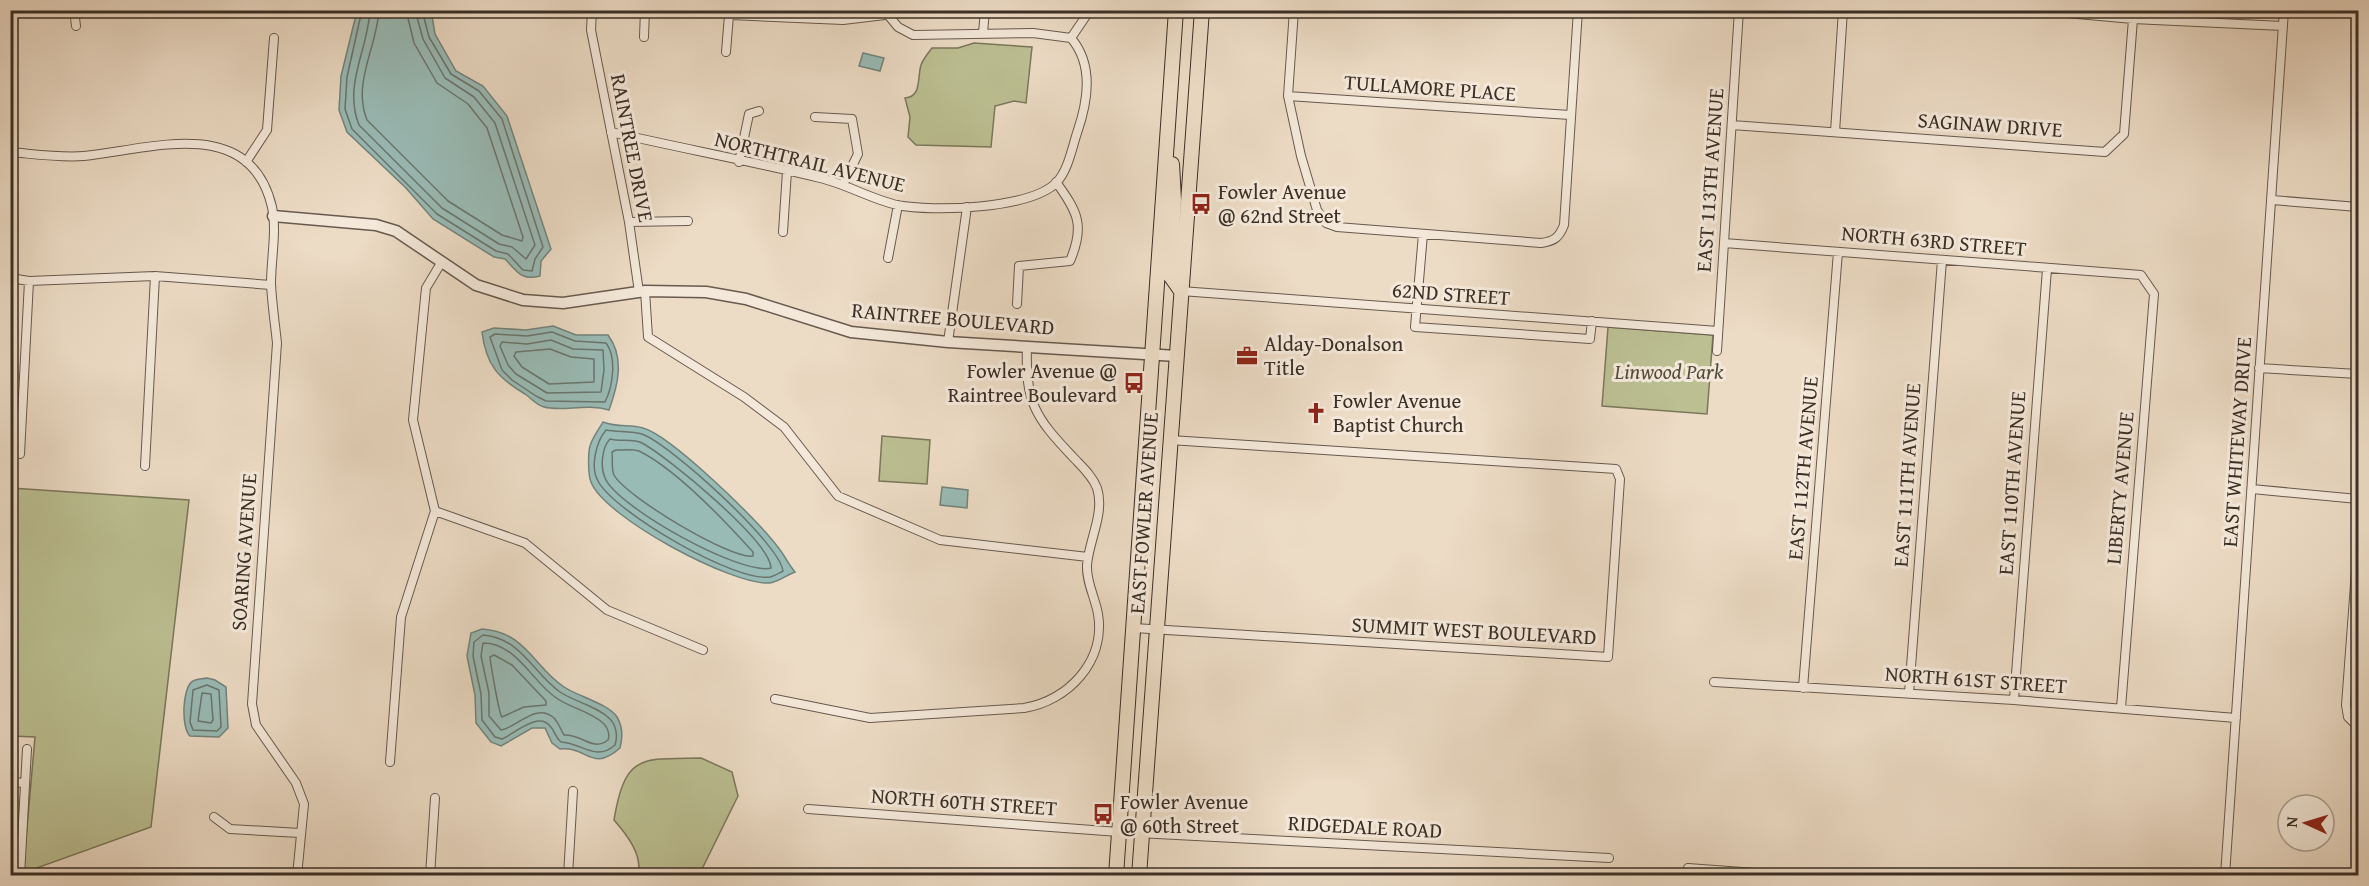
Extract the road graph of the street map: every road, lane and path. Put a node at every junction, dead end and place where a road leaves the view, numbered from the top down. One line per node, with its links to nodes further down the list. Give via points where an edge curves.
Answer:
1 (74, 10): 16 (street)
2 (592, 10): 29 (street, RAINTREE DRIVE, via 591,30)
3 (645, 10): 19 (street)
4 (984, 10): 18 (street)
5 (1090, 10): 21 (street)
6 (1176, 10): 23 (main road, EAST FOWLER AVENUE)
7 (1202, 10): 57 (main road, EAST FOWLER AVENUE)
8 (1294, 10): 24 (street)
9 (1578, 10): 26 (street)
10 (1739, 10): 28 (street, EAST 113TH AVENUE)
11 (1843, 10): 30 (street)
12 (2033, 10): 15 (street)
13 (2284, 10): 17 (street, EAST WHITEWAY DRIVE)
14 (885, 13): 18 (street, via 913,35); 22 (street, via 843,20 729,15)
15 (2133, 19): 17 (street); 30 (street, SAGINAW DRIVE, via 2124,134 2105,152)
16 (76, 26)
17 (2283, 26): 37 (street, EAST WHITEWAY DRIVE)
18 (983, 33): 21 (street)
19 (644, 37)
20 (274, 38): 32 (street, via 267,130)
21 (1071, 38): 35 (street, via 1085,58 1087,81 1080,124 1067,165)
22 (726, 52)
23 (1169, 96): 57 (main road, via 1174,200 1169,274); 66 (main road, EAST FOWLER AVENUE)
24 (1288, 96): 26 (street, TULLAMORE PLACE); 45 (street, via 1317,210 1326,223 1336,228)
25 (759, 111): 33 (street, via 749,114)
26 (1570, 116): 45 (street, via 1564,225 1553,241)
27 (815, 117): 36 (street, via 852,119 858,154)
28 (1732, 125): 30 (street, SAGINAW DRIVE); 46 (street, EAST 113TH AVENUE)
29 (611, 132): 33 (street, NORTHTRAIL AVENUE); 43 (street, RAINTREE DRIVE)
30 (1835, 132)
31 (10, 152): 32 (street, via 76,156 198,142 223,148)
32 (246, 162): 41 (street, via 264,186)
33 (739, 162): 34 (street, NORTHTRAIL AVENUE)
34 (787, 171): 36 (street, NORTHTRAIL AVENUE); 44 (street)
35 (1056, 182): 39 (street, via 1038,193 998,206); 59 (street, via 1078,218 1077,244 1070,261 1019,266)
36 (843, 185): 38 (street, NORTHTRAIL AVENUE)
37 (2272, 200): 40 (street); 68 (street, EAST WHITEWAY DRIVE)
38 (898, 205): 39 (street, NORTHTRAIL AVENUE); 48 (street)
39 (967, 207): 63 (street)
40 (2358, 207)
41 (273, 216): 50 (street, RAINTREE BOULEVARD, via 376,225 416,242); 56 (street, SOARING AVENUE)
42 (688, 221): 43 (street)
43 (629, 222): 58 (street, RAINTREE DRIVE)
44 (783, 232)
45 (1423, 234): 60 (street)
46 (1724, 243): 47 (street, NORTH 63RD STREET); 62 (street, EAST 113TH AVENUE)
47 (1838, 252): 49 (street, NORTH 63RD STREET); 82 (street, EAST 112TH AVENUE)
48 (888, 258)
49 (1942, 260): 51 (street, NORTH 63RD STREET); 83 (street, EAST 111TH AVENUE)
50 (441, 263): 58 (street, RAINTREE BOULEVARD, via 477,285 523,300 563,303); 75 (street, via 426,288 413,420)
51 (2047, 269): 52 (street, NORTH 63RD STREET); 85 (street, EAST 110TH AVENUE)
52 (2141, 275): 86 (street, LIBERTY AVENUE, via 2154,294)
53 (155, 276): 55 (street); 56 (street); 72 (street)
54 (10, 278): 55 (street)
55 (29, 281): 71 (street)
56 (271, 285): 99 (street, SOARING AVENUE, via 277,343 252,704 256,724 296,783 304,804)
57 (1181, 291): 60 (street, 62ND STREET); 67 (main road, EAST FOWLER AVENUE)
58 (642, 292): 63 (street, RAINTREE BOULEVARD, via 706,292 851,332); 77 (street, RAINTREE DRIVE, via 648,337 784,427 838,496 940,540)
59 (1017, 304)
60 (1417, 310): 61 (street, 62ND STREET); 61 (street, via 1416,327 1590,339)
61 (1592, 321): 62 (street, 62ND STREET)
62 (1718, 331): 65 (street, EAST 113TH AVENUE)
63 (948, 342): 64 (street, RAINTREE BOULEVARD)
64 (1027, 346): 66 (street, RAINTREE BOULEVARD); 77 (street, via 1031,399 1042,424 1093,478 1098,491 1099,511)
65 (1717, 351)
66 (1153, 354): 67 (street, RAINTREE BOULEVARD); 78 (main road, EAST FOWLER AVENUE)
67 (1177, 356): 70 (main road, EAST FOWLER AVENUE)
68 (2259, 368): 69 (street); 73 (street, EAST WHITEWAY DRIVE)
69 (2358, 374)
70 (1170, 440): 79 (main road, EAST FOWLER AVENUE); 79 (street, SUMMIT WEST BOULEVARD, via 1616,469 1620,479 1608,657)
71 (20, 454)
72 (145, 466)
73 (2252, 489): 74 (street); 87 (street, EAST WHITEWAY DRIVE)
74 (2358, 499)
75 (435, 511): 80 (street, via 525,543 607,609); 90 (street, via 401,617)
76 (2358, 544): 88 (street, via 2346,705 2348,717)
77 (1088, 557): 84 (street, via 1088,577 1099,628 1095,650 1079,678 1053,699 1024,708 870,718)
78 (1134, 628): 79 (street, SUMMIT WEST BOULEVARD); 97 (main road, EAST FOWLER AVENUE)
79 (1157, 630): 98 (main road, EAST FOWLER AVENUE)
80 (704, 650)
81 (1714, 682): 82 (street, NORTH 61ST STREET)
82 (1803, 688): 83 (street, NORTH 61ST STREET)
83 (1909, 693): 85 (street, NORTH 61ST STREET)
84 (775, 699)
85 (2014, 700): 86 (street, NORTH 61ST STREET)
86 (2121, 708): 87 (street, NORTH 61ST STREET)
87 (2236, 718): 111 (street, EAST WHITEWAY DRIVE)
88 (2358, 727)
89 (27, 749): 92 (street)
90 (390, 762)
91 (10, 782): 92 (street)
92 (25, 783): 101 (street)
93 (573, 791): 107 (street)
94 (435, 798): 106 (street)
95 (808, 809): 97 (street, NORTH 60TH STREET)
96 (214, 817): 99 (street, via 230,829)
97 (1119, 832): 98 (street, RIDGEDALE ROAD); 108 (main road, EAST FOWLER AVENUE)
98 (1142, 832): 102 (street, RIDGEDALE ROAD); 109 (main road, EAST FOWLER AVENUE)
99 (300, 833): 105 (street, SOARING AVENUE)
100 (10, 855): 101 (street)
101 (21, 856): 104 (street)
102 (1609, 858)
103 (1688, 868): 110 (street)
104 (20, 876)
105 (297, 876)
106 (430, 876)
107 (568, 876)
108 (1116, 876)
109 (1139, 876)
110 (1797, 876)
111 (2225, 876)

